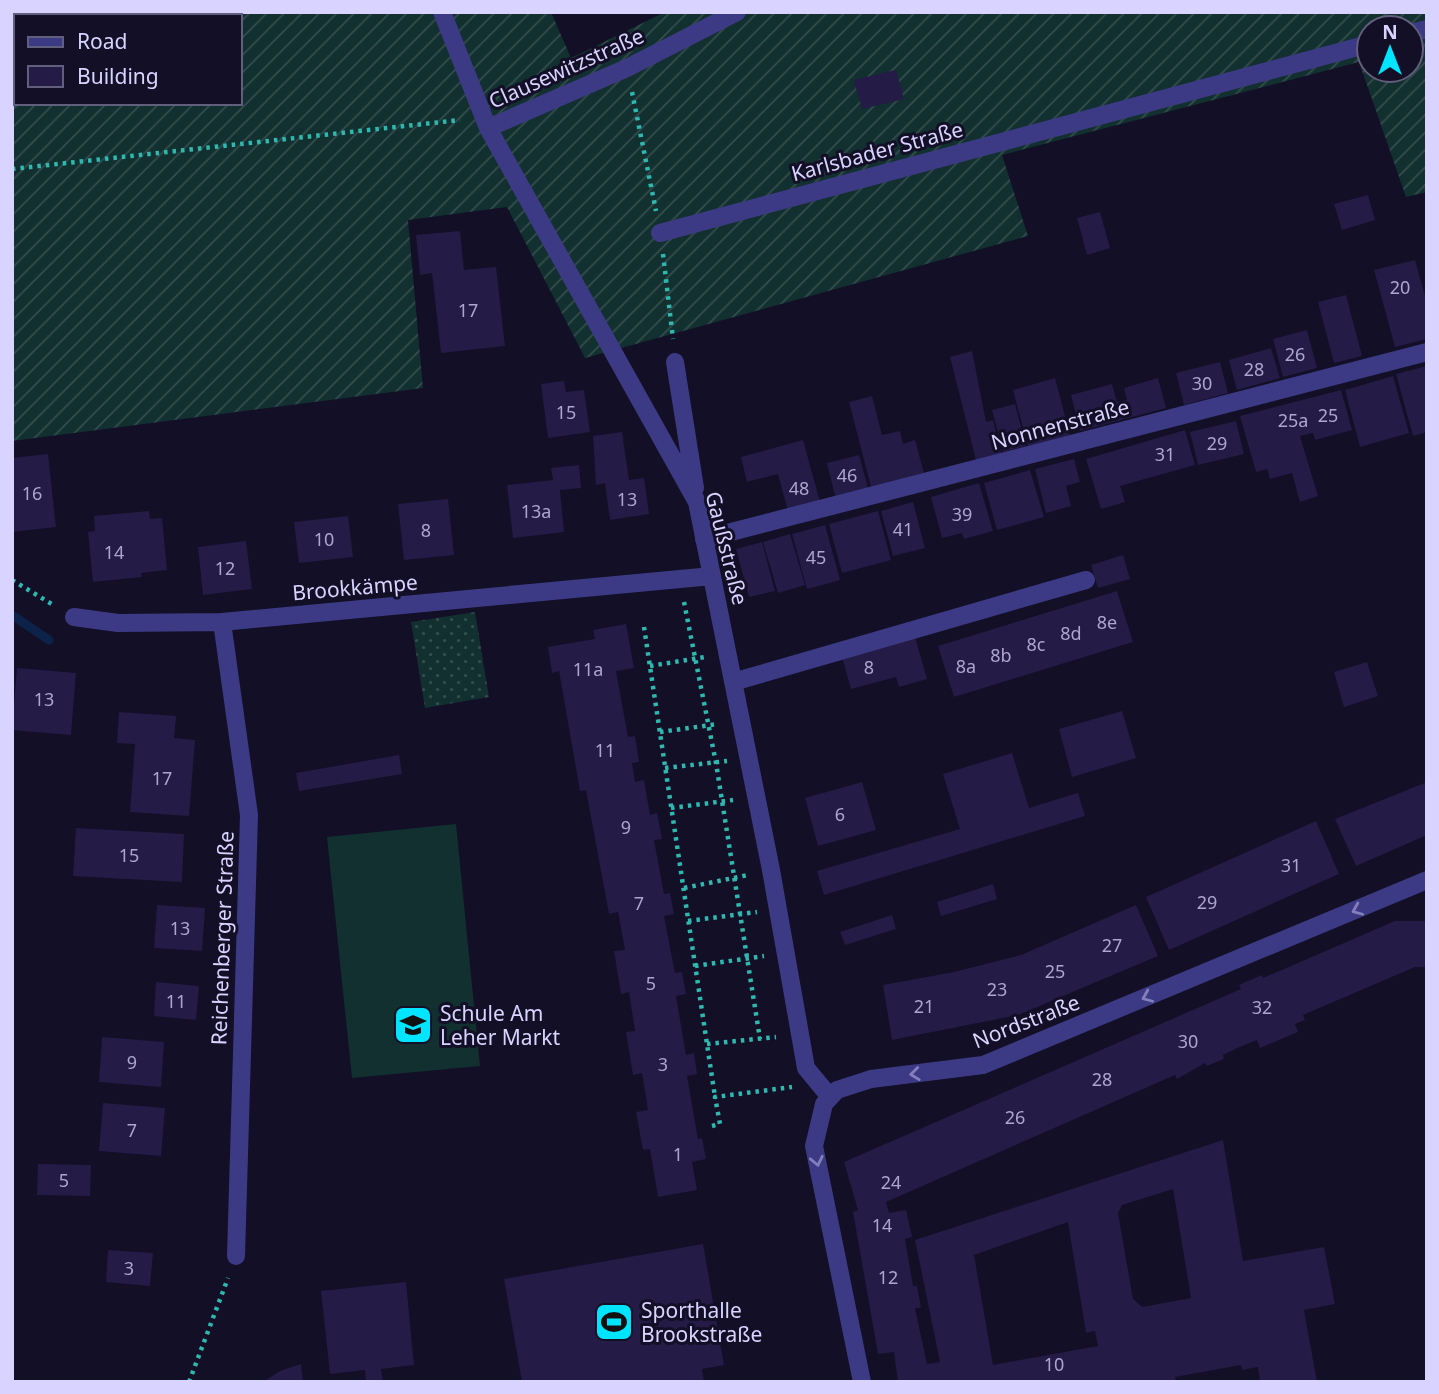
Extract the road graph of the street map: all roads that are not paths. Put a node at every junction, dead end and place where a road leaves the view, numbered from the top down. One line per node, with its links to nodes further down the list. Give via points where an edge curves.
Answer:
1 (442, 12): 4 (street, Gaußstraße)
2 (737, 12): 4 (street, Clausewitzstraße, via 627,68)
3 (1355, 48): 5 (street, Karlsbader Straße)
4 (486, 123): 8 (street, Gaußstraße)
5 (660, 233)
6 (1427, 352): 9 (street, Nonnenstraße)
7 (675, 362): 8 (street)
8 (697, 502): 9 (street, Gaußstraße)
9 (704, 540): 10 (street, Gaußstraße)
10 (712, 576): 13 (street, Brookkämpe); 14 (street, Gaußstraße)
11 (1086, 580): 14 (street)
12 (74, 617): 13 (street, Brookkämpe, via 118,623)
13 (222, 622): 17 (street, Reichenberger Straße, via 249,815)
14 (733, 682): 16 (street, Gaußstraße, via 806,1068)
15 (1424, 882): 16 (street, Nordstraße, one-way to 16, via 983,1065 854,1083)
16 (830, 1097): 18 (street, one-way to 18, via 820,1115 814,1146)
17 (236, 1256)
18 (862, 1382)

